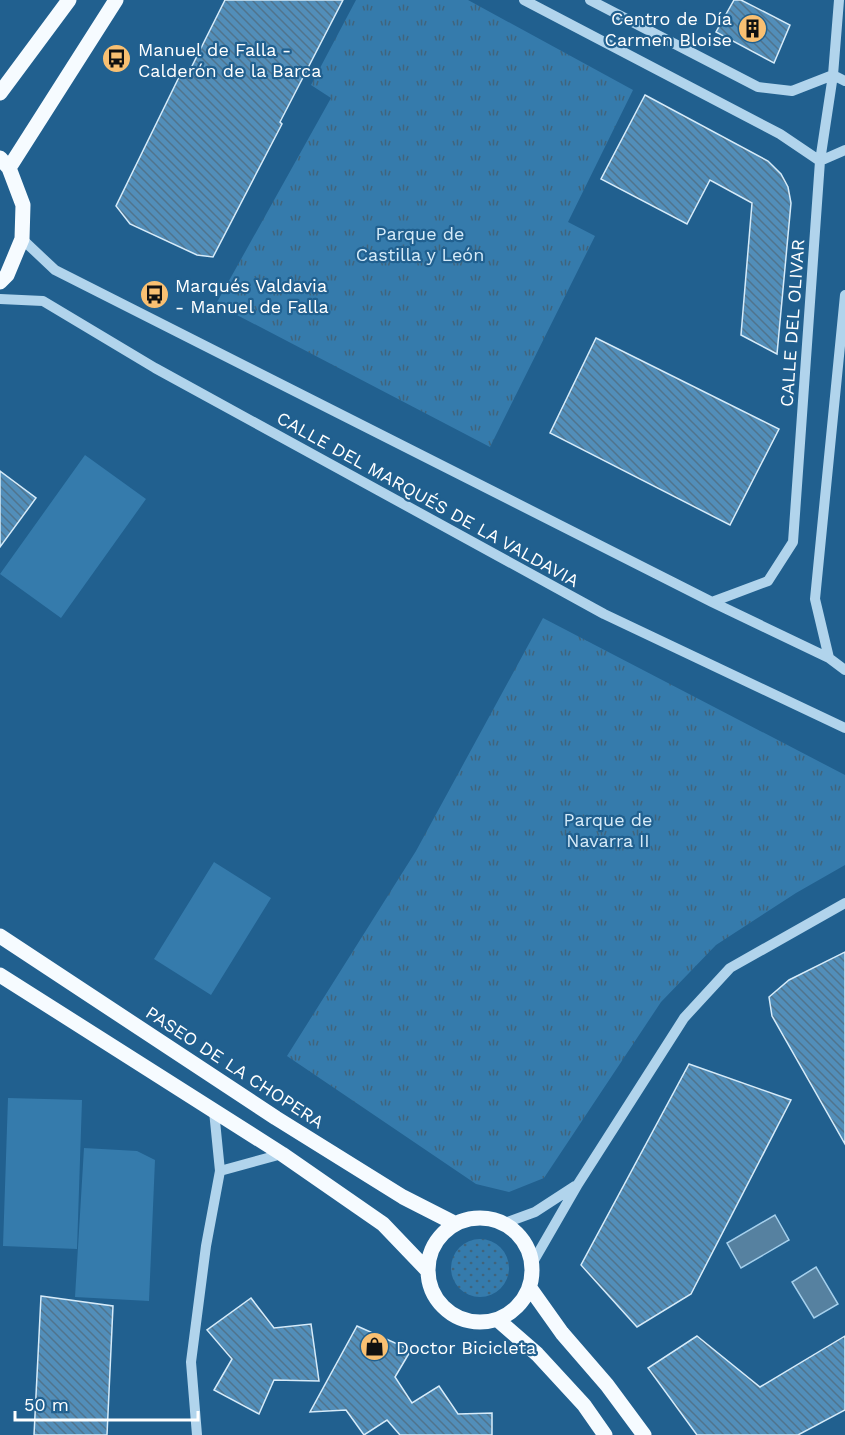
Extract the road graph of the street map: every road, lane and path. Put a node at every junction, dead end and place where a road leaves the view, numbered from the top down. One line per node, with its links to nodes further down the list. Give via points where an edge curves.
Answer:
1 (69, 0): 8 (main road)
2 (116, 0): 11 (main road)
3 (524, 0): 10 (street, via 780,134)
4 (590, 0): 6 (street, via 758,87 792,91)
5 (839, 0): 6 (street, CALLE DEL OLIVAR)
6 (833, 75): 7 (street); 10 (street, CALLE DEL OLIVAR)
7 (845, 81)
8 (0, 93)
9 (845, 150): 10 (street)
10 (820, 161): 16 (street, CALLE DEL OLIVAR, via 794,542 768,581)
11 (5, 163): 12 (main road, via 23,205)
12 (22, 239): 13 (main road, via 7,275); 16 (street, CALLE DEL MARQUÉS DE LA VALDAVIA, via 55,270)
13 (0, 282)
14 (845, 295): 17 (street, via 815,599)
15 (0, 299): 19 (street, CALLE DEL MARQUÉS DE LA VALDAVIA, via 43,301 155,368 604,614)
16 (712, 602): 17 (street, CALLE DEL MARQUÉS DE LA VALDAVIA)
17 (829, 658): 18 (street, CALLE DEL MARQUÉS DE LA VALDAVIA)
18 (845, 670)
19 (845, 728)
20 (845, 903): 26 (street, via 730,968 684,1018)
21 (0, 936): 28 (main road, PASEO DE LA CHOPERA, via 276,1118)
22 (2, 979): 23 (main road)
23 (214, 1111): 24 (main road); 25 (street)
24 (282, 1154): 25 (street); 30 (main road, via 383,1224)
25 (220, 1171): 33 (street, via 191,1362)
26 (578, 1184): 27 (street, via 534,1212); 29 (street)
27 (505, 1223): 28 (main road, via 479,1217); 29 (main road, via 524,1239)
28 (454, 1224): 30 (main road, via 430,1251)
29 (533, 1262): 31 (main road)
30 (427, 1269): 32 (main road, via 433,1294 450,1313 473,1322)
31 (530, 1288): 32 (main road, via 518,1308); 35 (main road)
32 (498, 1320): 34 (main road, via 537,1354 584,1405)
33 (197, 1435)
34 (605, 1435)
35 (644, 1435)

